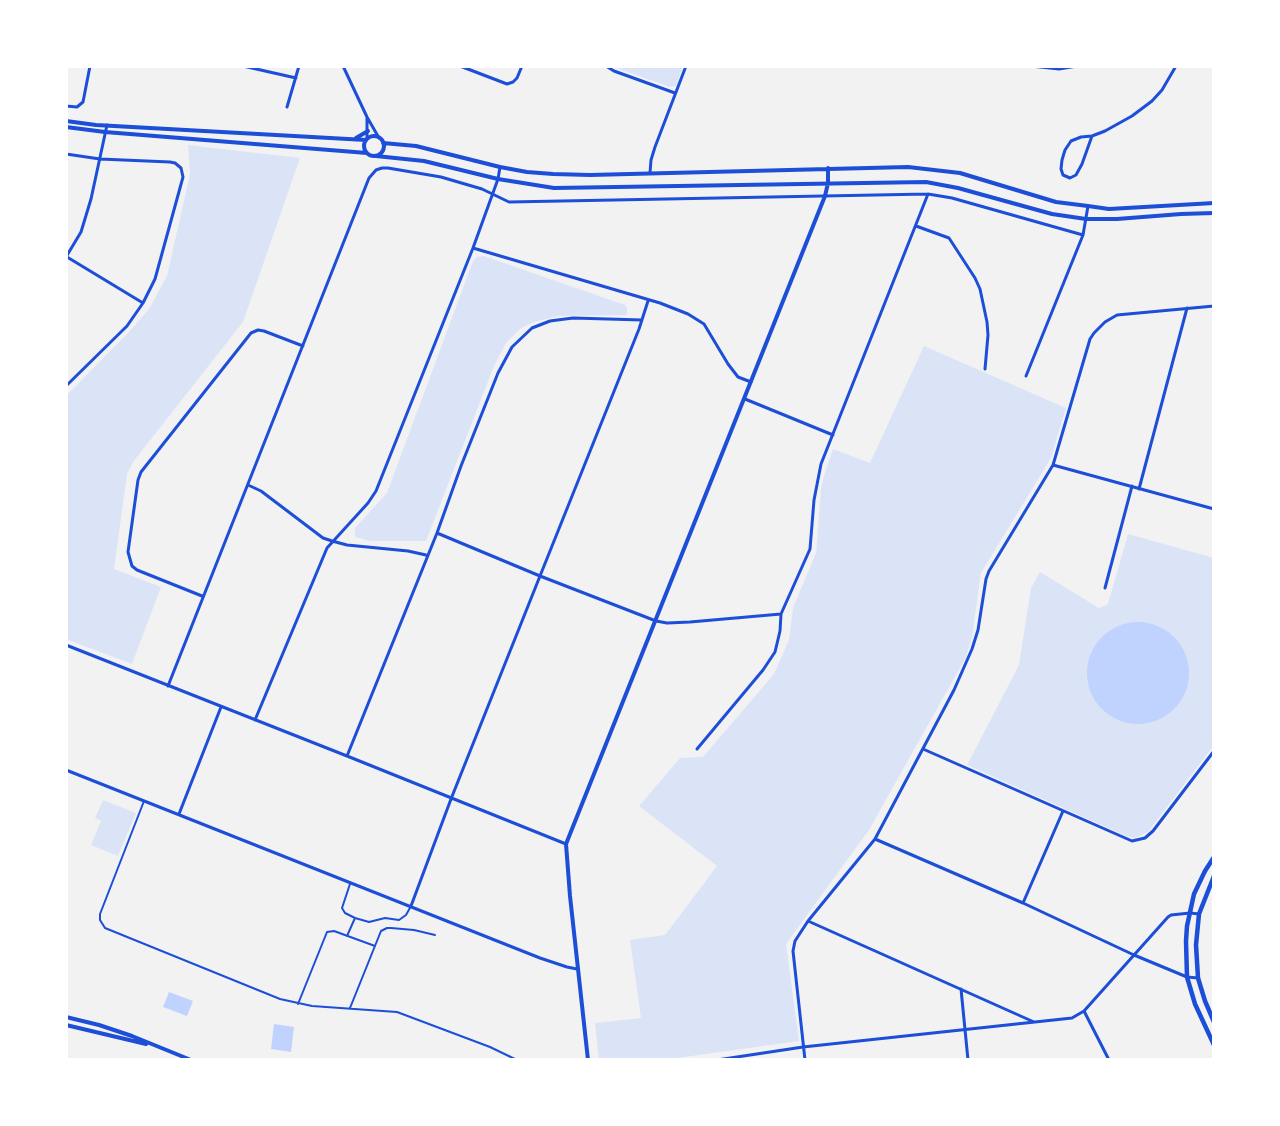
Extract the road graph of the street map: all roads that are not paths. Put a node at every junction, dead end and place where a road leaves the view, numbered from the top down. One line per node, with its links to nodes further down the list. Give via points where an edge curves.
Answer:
1 (90, 66): 14 (street, via 82,104)
2 (243, 66): 12 (street)
3 (300, 66): 12 (street)
4 (343, 66): 16 (street)
5 (460, 66): 6 (street, via 506,84 515,80)
6 (522, 66)
7 (606, 66): 13 (street, via 614,72)
8 (686, 66): 13 (street)
9 (1031, 66): 10 (street, via 1059,69)
10 (1077, 66)
11 (1176, 66): 22 (street, via 1162,90 1143,108)
12 (296, 78): 15 (street)
13 (675, 94): 33 (street, via 651,160)
14 (66, 106)
15 (287, 107)
16 (367, 117): 20 (street); 23 (street)
17 (66, 121): 18 (street)
18 (107, 126): 21 (street); 25 (street)
19 (66, 127): 21 (street)
20 (368, 131): 24 (street); 25 (street)
21 (105, 132): 27 (street); 30 (street)
22 (1092, 136): 22 (street, via 1080,137 1068,145 1061,165 1063,175 1070,178 1076,175)
23 (379, 138): 24 (street); 26 (street)
24 (366, 139): 25 (street); 27 (street)
25 (351, 140)
26 (383, 143): 29 (street, via 382,152); 31 (street, via 416,146)
27 (367, 153): 29 (street)
28 (66, 154): 30 (street)
29 (376, 156): 34 (street, via 424,162)
30 (100, 158): 46 (street, via 81,232); 48 (street, via 170,162 181,168 183,177 175,209 155,279)
31 (500, 166): 33 (street, via 553,174); 34 (street)
32 (828, 168): 33 (street); 35 (street); 40 (street, via 937,170 975,177 1056,202)
33 (650, 173)
34 (498, 180): 35 (street, via 572,189); 36 (street)
35 (828, 183): 38 (street); 42 (street, via 926,182 1052,214)
36 (493, 194): 38 (street, via 509,202); 45 (street); 52 (street, via 440,177 388,168 376,170 369,178)
37 (928, 194): 38 (street); 43 (street); 44 (street)
38 (825, 196): 55 (street)
39 (1214, 203): 40 (street)
40 (1088, 206): 42 (street)
41 (1214, 213): 42 (street)
42 (1086, 219): 44 (street)
43 (916, 226): 53 (street, via 949,238 975,278 987,322); 58 (street)
44 (1083, 235): 54 (street)
45 (473, 248): 47 (street); 65 (street, via 376,491)
46 (66, 257): 48 (street)
47 (648, 300): 51 (street); 55 (street, via 672,307 704,324 732,370 738,377)
48 (143, 303): 56 (street, via 126,326)
49 (1214, 306): 50 (street)
50 (1188, 308): 59 (street, via 1117,315 1094,333); 62 (street)
51 (642, 320): 64 (street, via 561,318 532,328 518,339 498,373); 67 (street)
52 (303, 346): 60 (street); 69 (street, via 264,330 250,333 141,472 128,552 132,566)
53 (985, 368)
54 (1026, 376)
55 (751, 382): 57 (street)
56 (66, 386)
57 (745, 399): 58 (street); 71 (street)
58 (833, 435): 70 (street, via 816,488 808,556)
59 (1053, 465): 61 (street); 77 (street, via 989,571 972,649)
60 (248, 485): 65 (street); 69 (street)
61 (1132, 486): 62 (street); 68 (street)
62 (1139, 489): 63 (street)
63 (1214, 508)
64 (436, 533): 66 (street); 67 (street)
65 (332, 541): 66 (street); 75 (street)
66 (426, 555): 79 (street)
67 (540, 576): 71 (street); 81 (street)
68 (1105, 588)
69 (202, 596): 73 (street)
70 (781, 614): 71 (street, via 690,622); 76 (street, via 778,642 770,661)
71 (656, 621): 86 (street)
72 (66, 645): 73 (street)
73 (168, 686): 74 (street)
74 (221, 706): 75 (street); 84 (street)
75 (256, 720): 79 (street)
76 (697, 749)
77 (923, 749): 83 (street); 85 (street)
78 (1214, 751): 83 (street, via 1153,831 1138,841 1127,840)
79 (347, 756): 81 (street)
80 (66, 770): 82 (street)
81 (451, 799): 86 (street); 91 (street)
82 (144, 801): 84 (street); 104 (lane, via 100,914 102,924 129,938)
83 (1063, 811): 90 (street)
84 (179, 814): 89 (street)
85 (875, 839): 90 (street); 95 (street)
86 (566, 844): 100 (street)
87 (1214, 858): 92 (main road, via 1194,894)
88 (1214, 876): 93 (main road)
89 (350, 882): 91 (street); 94 (lane, via 342,908)
90 (1023, 903): 99 (street)
91 (411, 906): 94 (lane, via 399,920 385,918 369,922); 100 (street, via 540,958)
92 (1190, 913): 93 (street); 99 (street, via 1168,917); 101 (main road)
93 (1199, 914): 102 (main road, via 1196,945)
94 (355, 918): 97 (lane)
95 (808, 921): 103 (street); 115 (street, via 797,936 793,951)
96 (435, 935): 98 (lane, via 387,928 381,931)
97 (347, 936): 98 (lane); 104 (lane, via 334,931 325,934)
98 (375, 946): 105 (lane)
99 (1134, 955): 101 (street); 106 (street)
100 (577, 968): 118 (street)
101 (1186, 977): 102 (street); 112 (main road, via 1195,1004)
102 (1198, 978): 109 (main road)
103 (961, 989): 108 (street); 111 (street)
104 (298, 1004): 105 (lane)
105 (350, 1008): 117 (lane, via 397,1012)
106 (1084, 1011): 108 (street, via 1072,1018); 122 (street)
107 (66, 1017): 113 (street, via 99,1025)
108 (1035, 1022): 111 (street)
109 (1214, 1022)
110 (66, 1024): 113 (street)
111 (965, 1030): 115 (street); 121 (street)
112 (1211, 1033): 114 (main road)
113 (149, 1044): 116 (street)
114 (1214, 1045)
115 (803, 1047): 119 (street); 120 (street)
116 (191, 1060)
117 (517, 1060)
118 (588, 1060)
119 (717, 1060)
120 (805, 1060)
121 (968, 1060)
122 (1108, 1060)

